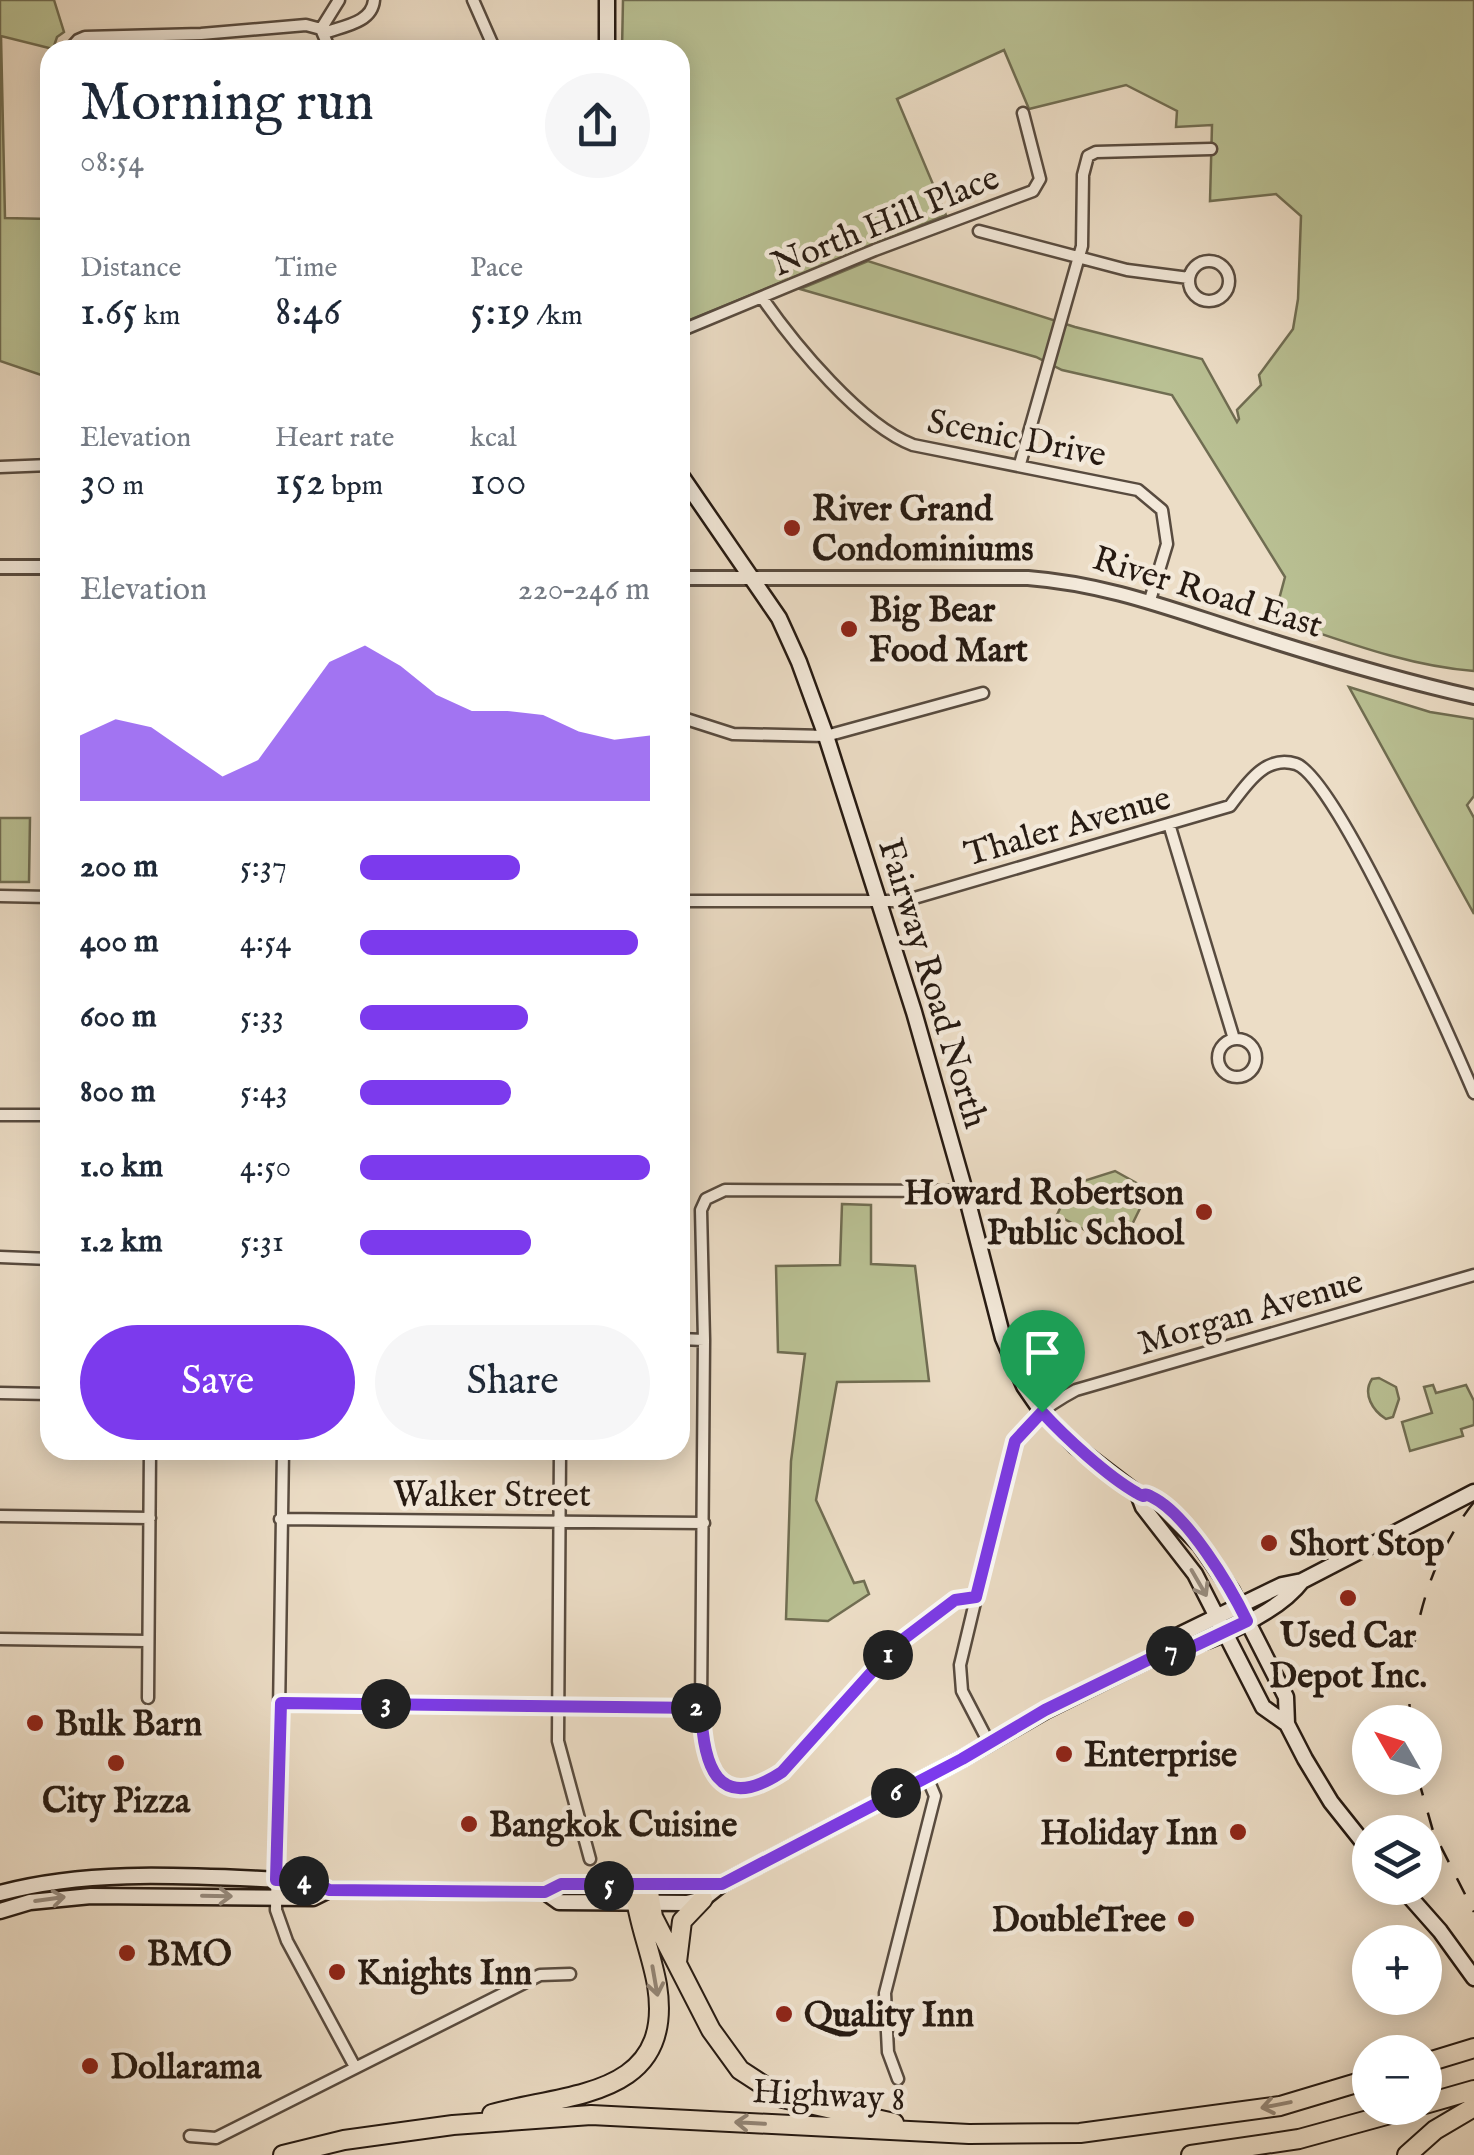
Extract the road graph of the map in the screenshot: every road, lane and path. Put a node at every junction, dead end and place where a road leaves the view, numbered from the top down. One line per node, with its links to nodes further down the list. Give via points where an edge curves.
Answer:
1 (338, 0): 5 (street)
2 (374, 0): 5 (street, via 368,16)
3 (473, 0): 10 (street)
4 (607, 0): 11 (main road)
5 (322, 31): 6 (street, via 306,24); 9 (street)
6 (201, 34): 7 (street); 8 (street)
7 (81, 40)
8 (201, 40)
9 (326, 40)
10 (490, 40)
11 (607, 40)
12 (1022, 112): 17 (street, North Hill Place, via 1040,179 1033,191)
13 (1211, 149): 15 (street, via 1088,156)
14 (979, 231): 15 (street)
15 (1080, 257): 16 (street); 19 (street)
16 (1189, 278)
17 (762, 299): 18 (street, North Hill Place); 19 (street, Scenic Drive, via 865,418 890,436)
18 (690, 327)
19 (1020, 464): 27 (street, Scenic Drive, via 1138,490 1162,510 1167,544)
20 (0, 466): 21 (street)
21 (40, 466)
22 (690, 489): 26 (main road, Fairway Road North)
23 (0, 567): 24 (street)
24 (40, 567)
25 (690, 578): 26 (street, River Road East)
26 (750, 578): 27 (street, River Road East, via 1028,578); 31 (main road, Fairway Road North, via 779,618)
27 (1150, 600): 29 (street, River Road East, via 1392,678)
28 (984, 693): 31 (street)
29 (1474, 697)
30 (690, 719): 31 (street, via 733,734)
31 (826, 736): 36 (main road, Fairway Road North)
32 (1169, 824): 36 (street, Thaler Avenue, via 904,902); 37 (street); 38 (street, Thaler Avenue, via 1230,806 1253,776 1273,764 1297,764 1313,776 1411,950)
33 (0, 896): 34 (street)
34 (40, 897)
35 (690, 901): 36 (street, Thaler Avenue)
36 (878, 902): 41 (main road, Fairway Road North)
37 (1234, 1040)
38 (1474, 1093)
39 (0, 1114): 40 (street)
40 (40, 1115)
41 (965, 1191): 46 (street, via 725,1190 706,1198); 49 (main road, Fairway Road North, via 1003,1338)
42 (0, 1257): 43 (street)
43 (40, 1258)
44 (1474, 1275): 49 (street, Morgan Avenue, via 1076,1390)
45 (690, 1339): 46 (street)
46 (704, 1340): 59 (street)
47 (0, 1393): 48 (street)
48 (40, 1394)
49 (1042, 1412): 54 (main road, Fairway Road North); 60 (street, Morgan Avenue, via 1015,1441)
50 (150, 1460): 56 (street)
51 (282, 1460): 57 (street)
52 (560, 1460): 58 (street)
53 (1474, 1492): 61 (main road, via 1302,1580 1290,1597)
54 (1138, 1494): 61 (main road, Fairway Road North, via 1152,1497 1188,1531); 62 (main road, Fairway Road North, one-way to 62)
55 (0, 1516): 56 (street)
56 (150, 1518): 64 (street)
57 (280, 1519): 58 (street, Walker Street); 66 (street)
58 (559, 1521): 59 (street, Walker Street); 67 (street)
59 (704, 1523): 68 (street)
60 (976, 1597): 68 (street, via 955,1600 897,1644 766,1783 740,1790 714,1774); 70 (street, Morgan Avenue, via 960,1679)
61 (1243, 1614): 62 (main road); 69 (main road, Fairway Road North, via 1286,1697)
62 (1222, 1624): 69 (main road, Fairway Road North, via 1263,1707); 70 (main road, via 1188,1649 1166,1651)
63 (0, 1638): 64 (street)
64 (147, 1641): 65 (street)
65 (148, 1698)
66 (281, 1703): 67 (street); 74 (street)
67 (558, 1706): 68 (street); 73 (street, via 558,1741)
68 (701, 1708)
69 (1287, 1724): 72 (main road)
70 (989, 1743): 71 (main road)
71 (928, 1777): 75 (main road); 89 (street, via 935,1796 885,1993 888,2052)
72 (1352, 1829)
73 (590, 1859)
74 (276, 1880): 76 (main road, via 313,1881); 77 (main road, via 69,1880); 79 (street)
75 (722, 1884): 78 (main road, via 695,1882); 80 (main road)
76 (329, 1890): 78 (main road, via 545,1892 561,1884); 79 (main road, via 312,1898)
77 (0, 1893)
78 (642, 1895): 80 (main road); 83 (highway); 95 (highway, one-way to 95, via 659,2009 652,2046 641,2062 604,2089)
79 (276, 1897): 82 (main road, one-way to 79, via 60,1897); 88 (street, via 287,1940)
80 (702, 1899): 83 (highway, via 682,1921)
81 (1417, 1905): 85 (main road)
82 (0, 1911)
83 (676, 1962): 96 (highway, via 722,2047 750,2080 812,2107)
84 (570, 1974): 88 (street, via 540,1974)
85 (1474, 1978)
86 (1467, 2050): 87 (highway)
87 (1442, 2058)
88 (355, 2067): 97 (street, via 216,2138)
89 (898, 2079)
90 (1352, 2084): 96 (highway, Highway 8, one-way to 96, via 1280,2106 1080,2132)
91 (1474, 2090): 92 (highway)
92 (1442, 2099)
93 (1474, 2107): 100 (highway)
94 (1352, 2125): 99 (highway, via 1299,2140)
95 (453, 2126): 96 (highway, Highway 8, one-way to 95, via 591,2115); 98 (highway, Highway 8)
96 (918, 2131)
97 (190, 2136)
98 (283, 2155)
99 (1191, 2155)
100 (1407, 2155)

